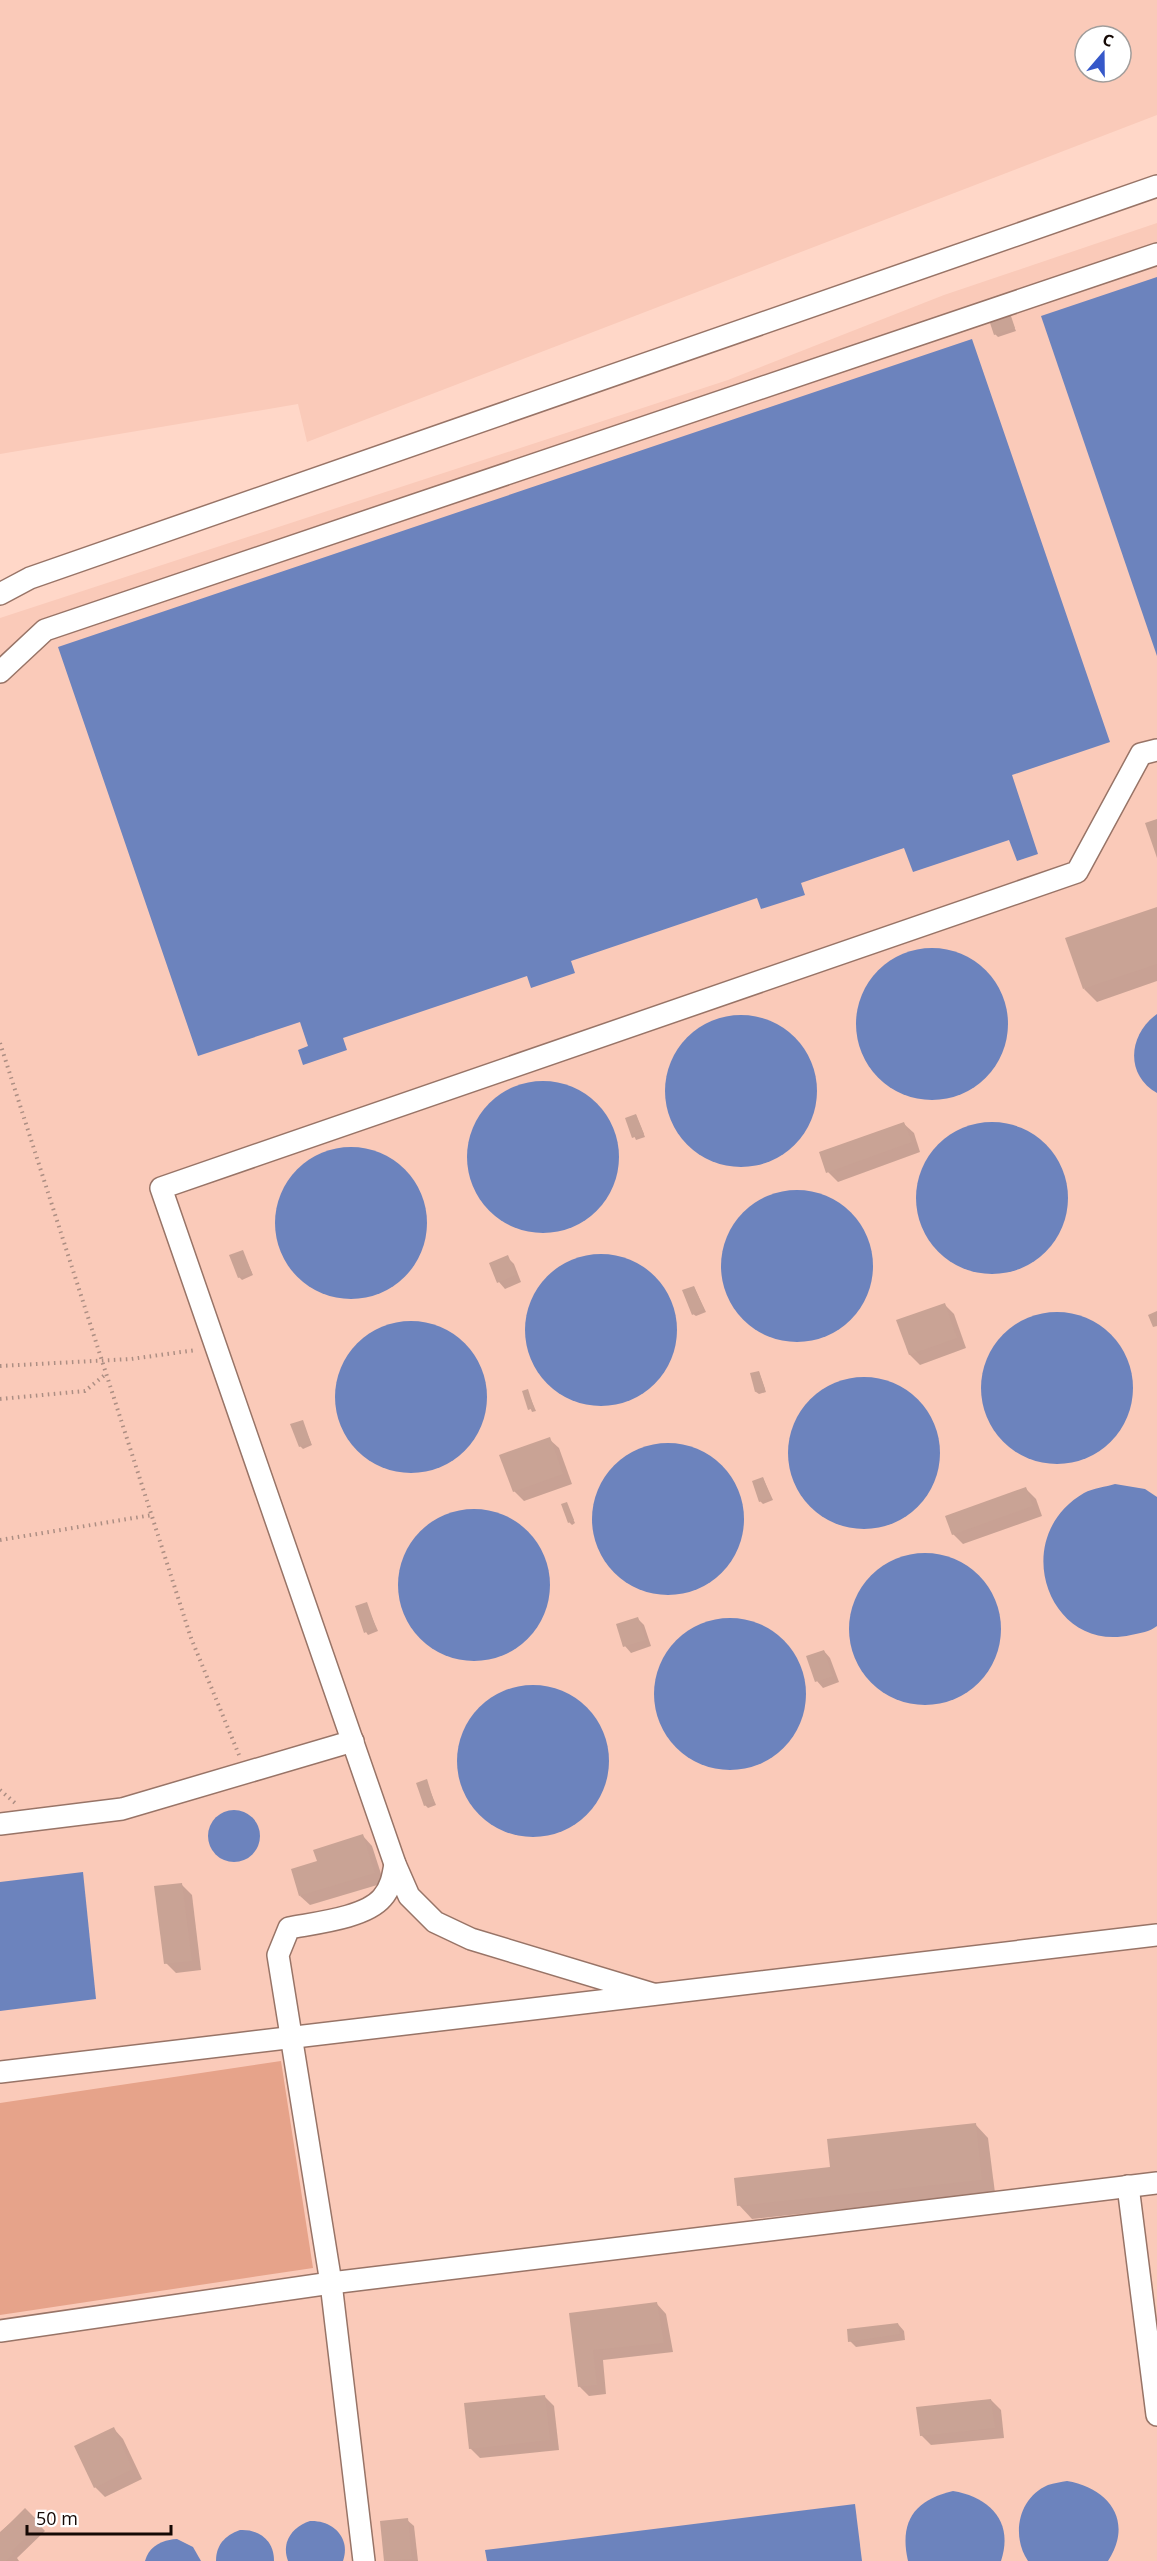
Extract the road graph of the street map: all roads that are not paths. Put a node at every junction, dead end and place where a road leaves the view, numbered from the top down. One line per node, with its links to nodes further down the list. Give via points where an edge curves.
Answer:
1 (1157, 186): 3 (lane, via 30,578)
2 (1157, 254): 4 (lane, via 45,630)
3 (0, 594)
4 (0, 672)
5 (1157, 750): 6 (lane, via 1141,754 1077,872 161,1188)
6 (353, 1741): 7 (lane, via 122,1809); 8 (lane)
7 (0, 1824)
8 (395, 1864): 10 (lane, via 409,1896 435,1922 471,1939); 11 (lane, via 391,1883 381,1900 354,1914 289,1928 278,1955)
9 (1157, 1935): 10 (lane)
10 (653, 1994): 11 (lane)
11 (290, 2037): 12 (lane); 15 (lane)
12 (0, 2072)
13 (1157, 2183): 14 (lane)
14 (1128, 2186): 15 (lane); 17 (lane)
15 (331, 2283): 16 (lane); 18 (lane)
16 (0, 2331)
17 (1156, 2406)
18 (364, 2561)

